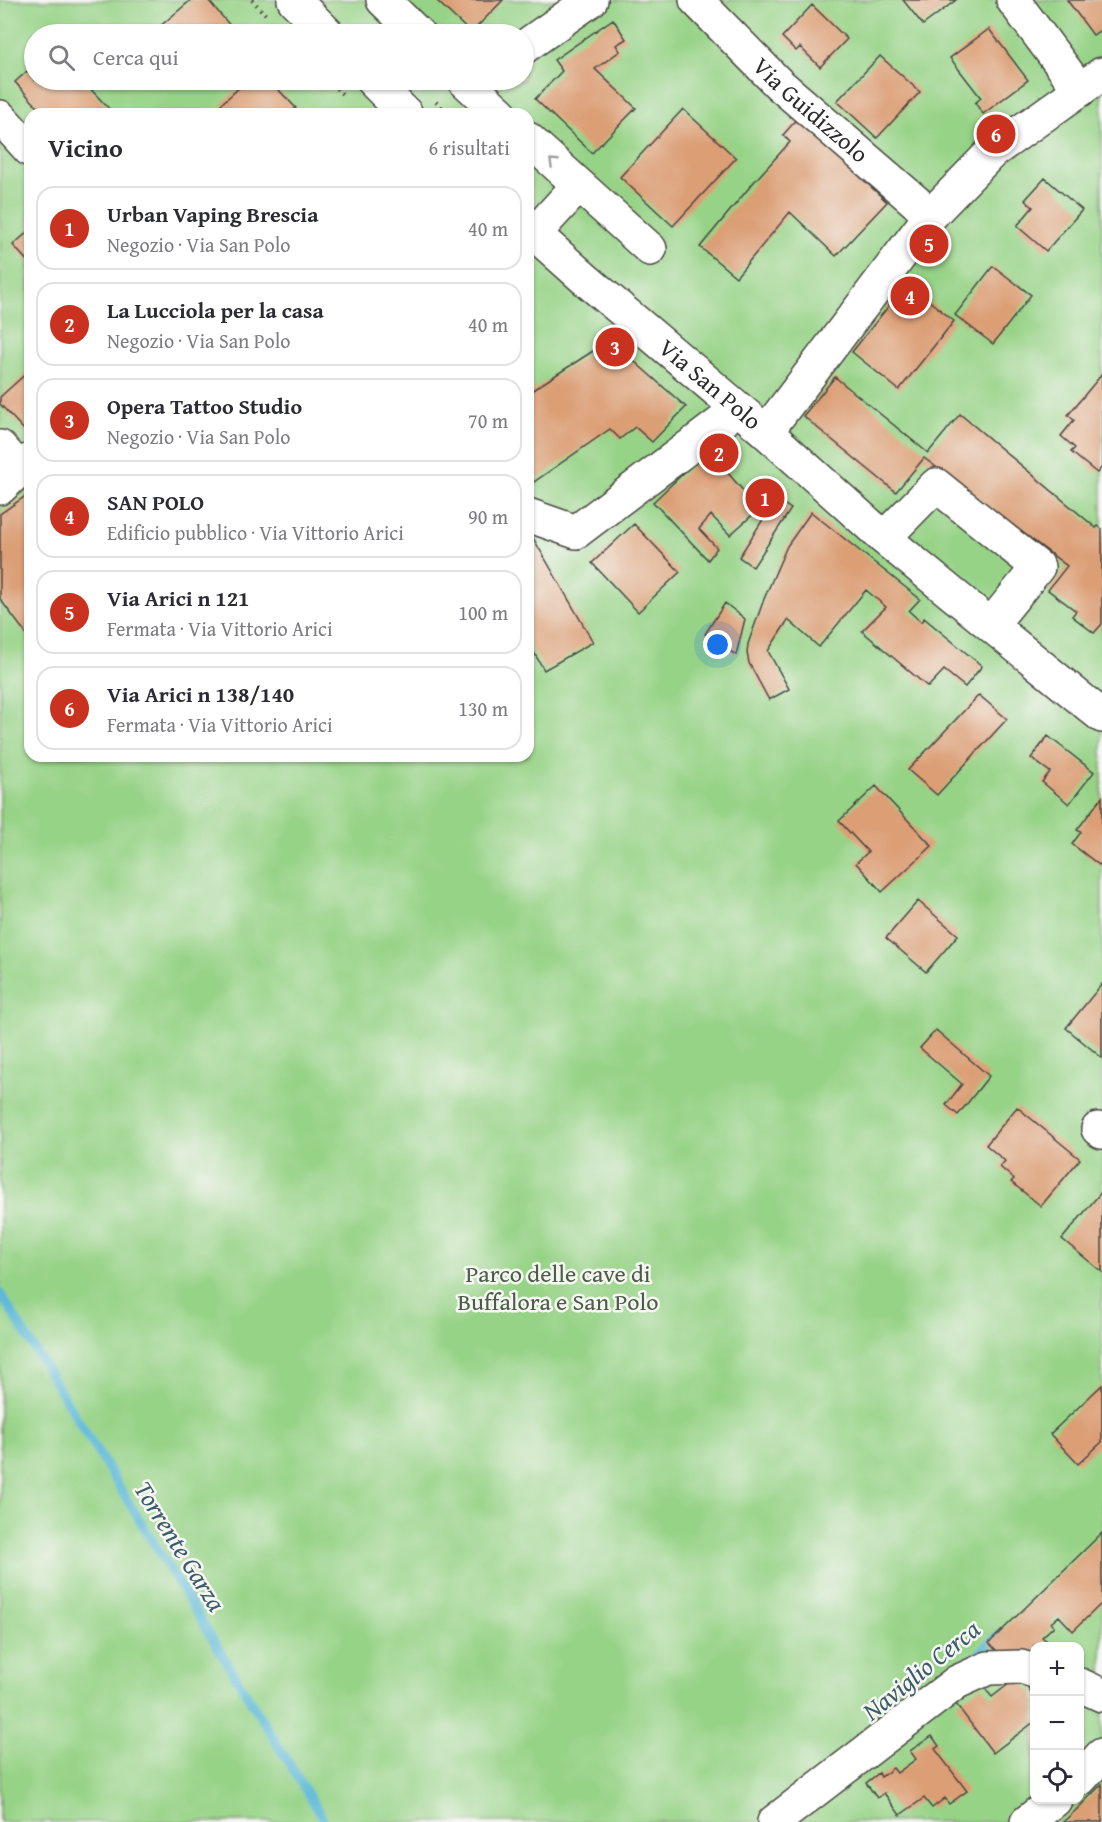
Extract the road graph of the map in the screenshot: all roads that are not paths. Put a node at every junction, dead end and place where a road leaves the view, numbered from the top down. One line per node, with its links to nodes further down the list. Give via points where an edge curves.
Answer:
1 (294, 0): 6 (street)
2 (383, 0): 7 (street)
3 (591, 0): 8 (street)
4 (696, 0): 18 (street, Via Guidizzolo, via 779,84)
5 (1013, 0): 9 (street)
6 (318, 24)
7 (408, 24)
8 (534, 40)
9 (1091, 82): 18 (street, via 992,152)
10 (382, 90): 12 (street)
11 (479, 90): 13 (street)
12 (400, 108)
13 (496, 108)
14 (0, 117): 15 (street)
15 (24, 143)
16 (534, 145): 17 (street, one-way to 16)
17 (578, 186): 19 (street, Via San Polo); 21 (street)
18 (930, 216): 23 (street)
19 (534, 228)
20 (534, 234): 22 (street, Via San Polo)
21 (650, 249)
22 (734, 406): 23 (street, Via San Polo); 24 (street, via 722,422 576,532)
23 (766, 432): 25 (street, Via San Polo)
24 (534, 517)
25 (884, 538): 26 (street, Via San Polo); 26 (street, via 936,485 1038,567)
26 (991, 626): 27 (street, Via San Polo)
27 (1102, 716)
28 (1030, 1670): 34 (street, via 988,1668 957,1682)
29 (1084, 1687): 30 (street)
30 (1102, 1695)
31 (1102, 1755): 32 (street)
32 (1084, 1775)
33 (1049, 1804): 35 (street)
34 (774, 1822)
35 (1027, 1822)

